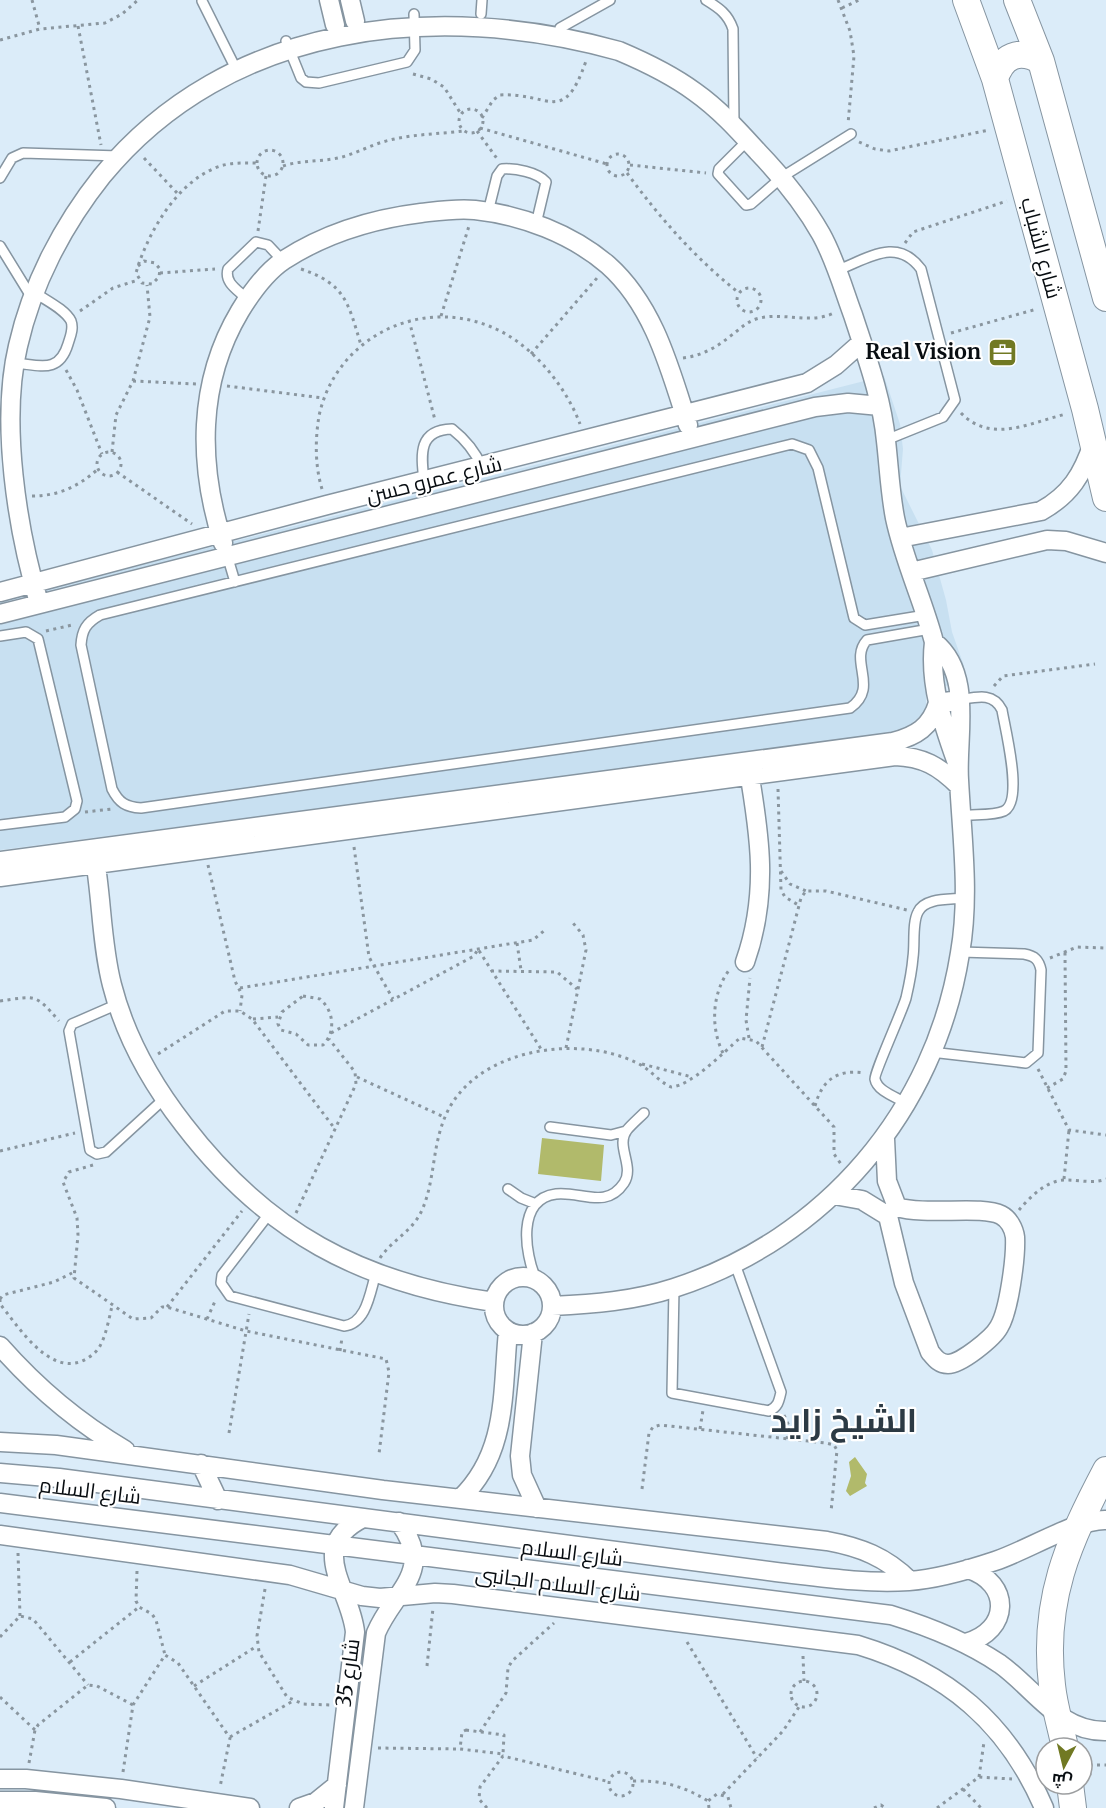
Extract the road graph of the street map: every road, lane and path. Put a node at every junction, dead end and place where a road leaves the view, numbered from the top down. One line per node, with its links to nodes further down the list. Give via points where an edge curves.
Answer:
1 (32, 0): 19 (path)
2 (138, 0): 17 (path, via 114,19)
3 (329, 0): 16 (street)
4 (350, 0): 15 (street)
5 (610, 0): 18 (lane)
6 (706, 0): 29 (lane, via 722,10 733,29)
7 (838, 0): 13 (path)
8 (859, 0): 13 (path)
9 (966, 0): 26 (street, شارع الشباب)
10 (1017, 0): 23 (street)
11 (202, 1): 25 (lane)
12 (481, 7): 14 (street); 18 (street)
13 (841, 8): 33 (path, via 854,56 847,120)
14 (414, 14): 15 (street); 24 (lane, via 414,50)
15 (355, 21): 16 (street)
16 (335, 25): 22 (street)
17 (78, 26): 19 (path); 35 (path)
18 (560, 28): 20 (street)
19 (40, 29): 21 (path)
20 (594, 39): 28 (path, via 570,96 554,102 500,94); 29 (street, via 694,91)
21 (0, 40)
22 (286, 41): 24 (lane, via 301,78 312,84); 25 (street)
23 (1041, 61): 26 (street, via 1030,54 1006,58); 63 (street)
24 (407, 62): 27 (path, via 415,75 444,87)
25 (234, 65): 35 (street, via 180,101)
26 (995, 79): 30 (street, شارع الشباب)
27 (461, 114): 28 (path, via 473,110); 32 (path, via 459,123)
28 (482, 118): 31 (path)
29 (734, 125): 34 (street)
30 (1008, 126): 33 (path, via 889,151 868,147); 46 (street, شارع الشباب)
31 (478, 130): 32 (path); 37 (path); 40 (path)
32 (464, 131): 39 (path, via 410,136 341,158 298,161)
33 (851, 134): 44 (lane)
34 (748, 141): 42 (lane); 44 (street)
35 (118, 152): 45 (lane, via 23,153 12,158); 47 (path); 62 (street, via 69,223)
36 (257, 163): 39 (path, via 265,151 272,150); 43 (path); 47 (path, via 233,163 213,169)
37 (607, 164): 38 (path, via 610,156 619,153); 41 (path, via 614,176)
38 (630, 165): 41 (path); 42 (path)
39 (284, 166): 43 (path, via 277,175)
40 (502, 170): 48 (lane); 49 (lane, via 510,168 540,176 546,182)
41 (627, 173): 61 (path, via 704,266)
42 (718, 174): 44 (lane, via 746,205)
43 (266, 176): 50 (path)
44 (782, 177): 57 (street, via 822,235)
45 (0, 178)
46 (1026, 195): 52 (path, via 913,232 905,240); 65 (street, شارع الشباب)
47 (180, 196): 54 (path, via 161,216)
48 (481, 211): 49 (street); 53 (street, via 401,216 364,224 327,237); 68 (path)
49 (536, 224): 55 (street, via 583,247)
50 (256, 242): 53 (lane, via 268,245); 56 (lane)
51 (0, 246): 62 (lane)
52 (903, 252): 57 (lane, via 887,252); 72 (lane, via 921,269)
53 (283, 261): 64 (street); 74 (path, via 338,288 349,306)
54 (138, 266): 58 (path, via 152,261); 59 (path)
55 (608, 266): 75 (path); 76 (street, via 643,309)
56 (228, 269): 58 (path); 64 (lane, via 230,283)
57 (838, 270): 66 (street)
58 (160, 273): 60 (path, via 156,281)
59 (138, 280): 60 (path); 71 (path, via 101,295)
60 (147, 285): 79 (path, via 150,317)
61 (739, 293): 67 (path, via 738,305 748,312); 67 (path, via 748,288 758,292 761,302)
62 (33, 295): 71 (lane, via 60,310); 77 (street)
63 (1106, 298)
64 (247, 299): 80 (street, via 225,340)
65 (1056, 304): 72 (path); 84 (street, شارع الشباب)
66 (849, 305): 69 (path, via 820,318); 73 (street)
67 (754, 311): 69 (path)
68 (441, 316): 70 (path); 75 (path, via 490,326)
69 (759, 318): 76 (path, via 710,350 686,358)
70 (409, 320): 74 (path); 86 (path)
71 (71, 322): 78 (lane, via 65,352)
72 (939, 336): 82 (lane)
73 (862, 342): 83 (street); 85 (street, شارع عمرو حسن, via 807,383)
74 (361, 345): 81 (path, via 339,369)
75 (531, 354): 88 (path, via 564,393)
76 (666, 359): 85 (street)
77 (15, 363): 78 (lane); 95 (street)
78 (58, 363): 92 (path, via 69,373)
79 (133, 381): 80 (path); 91 (path, via 116,415)
80 (210, 384): 81 (path); 103 (street, via 205,414 206,475)
81 (323, 398): 102 (path, via 316,453)
82 (955, 400): 84 (path, via 971,424 984,430 999,431); 89 (lane, via 943,417)
83 (880, 406): 87 (street, شارع عمرو حسن, via 831,404); 89 (street)
84 (1085, 409): 90 (street, شارع الشباب)
85 (684, 415): 87 (street); 88 (street, شارع عمرو حسن)
86 (437, 430): 93 (lane, via 452,429 464,438); 98 (lane, via 428,436 423,447)
87 (692, 439): 100 (street, شارع عمرو حسن)
88 (586, 440): 93 (street, شارع عمرو حسن)
89 (886, 440): 104 (street, via 890,490)
90 (1094, 441): 101 (street, شارع الشباب); 104 (street, via 1076,483 1061,500 1041,511)
91 (112, 452): 92 (path); 96 (path, via 120,460)
92 (102, 454): 94 (path)
93 (482, 467): 97 (street, شارع عمرو حسن)
94 (98, 469): 96 (path, via 106,476); 99 (path, via 64,491 42,496)
95 (7, 471): 99 (street)
96 (117, 472): 103 (path)
97 (454, 474): 98 (street, شارع عمرو حسن); 100 (street)
98 (424, 481): 102 (street, شارع عمرو حسن)
99 (16, 494): 108 (street)
100 (460, 496): 106 (street, شارع عمرو حسن)
101 (1106, 498)
102 (327, 505): 103 (street, شارع عمرو حسن)
103 (215, 535): 106 (street); 108 (street, شارع عمرو حسن)
104 (900, 538): 107 (street)
105 (1106, 553): 107 (street, via 1066,541 1047,540)
106 (227, 555): 109 (lane); 111 (street, شارع عمرو حسن)
107 (911, 572): 114 (street)
108 (33, 582): 110 (street, شارع عمرو حسن); 111 (street)
109 (235, 582): 113 (lane, via 100,615); 114 (lane, via 792,444 809,450 818,468 855,618 865,625)
110 (0, 592)
111 (39, 603): 112 (street, شارع عمرو حسن)
112 (0, 614)
113 (89, 622): 115 (path); 126 (lane, via 82,632 81,645 111,789 118,801)
114 (930, 629): 119 (street, via 952,667); 120 (street); 126 (lane, via 867,640 860,653 863,693 850,708)
115 (33, 633): 116 (lane); 127 (lane, via 38,639 77,801)
116 (0, 636)
117 (1095, 664): 118 (path, via 1003,676)
118 (992, 697): 119 (lane); 128 (lane, via 1002,710 1014,796 1004,811)
119 (959, 700): 120 (street); 121 (street)
120 (938, 703): 121 (street); 122 (street, via 934,718 909,738)
121 (957, 763): 124 (street)
122 (749, 769): 123 (street); 125 (street); 148 (street, via 762,886 756,932)
123 (778, 772): 124 (street, via 913,757 945,771); 135 (path)
124 (959, 786): 128 (street)
125 (481, 804): 130 (street); 131 (street)
126 (128, 807): 127 (path)
127 (70, 814): 129 (lane)
128 (961, 816): 138 (street)
129 (0, 825)
130 (285, 831): 131 (street); 132 (street); 133 (street)
131 (352, 831): 150 (path)
132 (204, 851): 133 (street); 153 (path, via 235,981)
133 (94, 857): 134 (street); 136 (street); 157 (street)
134 (0, 861)
135 (781, 870): 137 (path, via 790,884); 139 (path, via 782,890)
136 (0, 877)
137 (806, 891): 139 (path); 140 (path, via 826,891)
138 (965, 898): 140 (lane, via 931,902); 146 (street)
139 (800, 906): 165 (path)
140 (917, 912): 173 (lane, via 906,996)
141 (573, 924): 154 (path, via 582,935 586,950)
142 (544, 930): 143 (path, via 533,940)
143 (517, 943): 145 (path); 151 (path)
144 (1106, 948): 147 (path, via 1090,946)
145 (478, 949): 150 (path); 152 (path); 155 (path, via 474,956)
146 (960, 952): 149 (lane, via 1024,954); 168 (street, via 954,986)
147 (1065, 952): 149 (path); 176 (path, via 1066,1071 1063,1079)
148 (745, 962): 163 (path, via 750,977); 169 (path, via 725,975 716,1005 714,1030)
149 (1039, 962): 170 (lane, via 1041,1044)
150 (372, 966): 153 (path); 155 (path)
151 (521, 970): 152 (path); 154 (path, via 557,972)
152 (490, 971): 167 (path)
153 (240, 988): 158 (path)
154 (577, 989): 166 (path)
155 (393, 999): 162 (path)
156 (0, 1001): 161 (path, via 38,999)
157 (118, 1004): 161 (lane, via 72,1024); 172 (street)
158 (240, 1011): 160 (path); 172 (path, via 225,1011)
159 (278, 1017): 160 (path); 162 (path, via 303,996 312,996 327,1005); 164 (path, via 281,1030 296,1034 308,1045 323,1045)
160 (252, 1019): 183 (path)
161 (69, 1031): 185 (lane)
162 (331, 1033): 164 (path)
163 (748, 1038): 165 (path); 169 (path, via 740,1038)
164 (329, 1039): 174 (path)
165 (762, 1047): 179 (path)
166 (566, 1048): 167 (path); 171 (path)
167 (541, 1049): 181 (path, via 508,1059 478,1078 464,1088)
168 (931, 1052): 170 (lane, via 1026,1063); 178 (street)
169 (723, 1053): 175 (path)
170 (1033, 1059): 176 (path)
171 (637, 1062): 175 (path); 175 (path, via 671,1087)
172 (143, 1063): 177 (street)
173 (874, 1075): 178 (lane, via 880,1089); 179 (path, via 839,1072 818,1092)
174 (357, 1077): 181 (path); 183 (path)
175 (692, 1077)
176 (1047, 1088): 184 (path)
177 (164, 1099): 192 (lane, via 106,1152); 198 (street, via 206,1155)
178 (906, 1103): 189 (street)
179 (815, 1106): 193 (path, via 834,1126 834,1154)
180 (644, 1113): 186 (lane)
181 (444, 1117): 206 (path, via 422,1211 413,1226 388,1246)
182 (550, 1127): 187 (lane)
183 (335, 1129): 203 (path)
184 (1069, 1130): 188 (path); 194 (path)
185 (85, 1131): 191 (path); 192 (lane, via 90,1150)
186 (626, 1131): 187 (lane); 190 (lane)
187 (603, 1134): 190 (lane)
188 (1106, 1134)
189 (885, 1139): 193 (street); 200 (street)
190 (623, 1149): 199 (lane, via 628,1171 625,1182 605,1198 556,1194)
191 (0, 1152)
192 (97, 1154): 205 (path, via 93,1166 69,1172 63,1182 78,1235)
193 (850, 1177): 197 (street)
194 (1064, 1179): 195 (path); 202 (path, via 1038,1191 1018,1212)
195 (1106, 1179)
196 (508, 1189): 199 (lane)
197 (834, 1195): 200 (street); 204 (street, via 772,1243)
198 (251, 1200): 201 (street); 215 (path)
199 (536, 1204): 207 (lane, via 530,1213 526,1240 527,1257)
200 (892, 1211): 202 (street, via 992,1211); 202 (street, via 904,1282 930,1352 937,1361 948,1364 992,1337 1000,1326 1013,1259)
201 (269, 1214): 203 (street); 209 (lane, via 222,1275)
202 (1012, 1225)
203 (288, 1228): 206 (street, via 336,1256)
204 (735, 1264): 208 (street); 222 (lane, via 781,1392)
205 (72, 1273): 210 (path, via 3,1294); 213 (path)
206 (376, 1273): 211 (lane, via 362,1314 351,1325); 212 (street, via 414,1287)
207 (536, 1280): 212 (street, via 525,1276 504,1283); 214 (street, via 551,1295)
208 (674, 1288): 214 (street, via 634,1298); 221 (lane, via 671,1389 675,1395)
209 (224, 1291): 211 (lane); 216 (path)
210 (0, 1299): 213 (path, via 35,1347 66,1364 91,1356 100,1346)
211 (252, 1302): 217 (path)
212 (494, 1302): 218 (street, via 494,1314)
213 (112, 1306): 215 (path, via 139,1320 151,1318)
214 (552, 1306): 219 (street, via 550,1318)
215 (167, 1307): 216 (path)
216 (207, 1319): 217 (path)
217 (246, 1331): 224 (path); 230 (path, via 386,1359 389,1372)
218 (508, 1331): 219 (street, via 520,1335); 225 (street)
219 (533, 1333): 226 (street)
220 (0, 1346): 229 (street, via 62,1407)
221 (705, 1400): 222 (lane, via 769,1411); 223 (path)
222 (775, 1408): 227 (path, via 785,1415 789,1426)
223 (700, 1429): 227 (path); 234 (path, via 653,1427)
224 (230, 1433)
225 (498, 1435): 226 (street); 235 (street, via 485,1470)
226 (521, 1438): 238 (street, via 522,1474)
227 (787, 1439): 239 (path, via 834,1444 837,1450)
228 (0, 1442): 229 (street)
229 (132, 1454): 231 (street)
230 (379, 1454)
231 (201, 1464): 235 (street); 236 (street)
232 (1106, 1470): 243 (street)
233 (0, 1473): 236 (street, شارع السلام)
234 (642, 1489)
235 (460, 1499): 238 (street)
236 (218, 1500): 240 (street, شارع السلام)
237 (0, 1503): 245 (street, شارع السلام)
238 (537, 1508): 250 (street, via 827,1541 873,1553)
239 (831, 1512)
240 (363, 1518): 242 (street, شارع السلام); 245 (street, via 346,1529)
241 (1106, 1520): 243 (street, شارع السلام)
242 (399, 1522): 247 (street, via 412,1544); 250 (street, شارع السلام, via 776,1572)
243 (1077, 1525): 248 (street, شارع السلام, via 1024,1551); 275 (street, via 1061,1567 1050,1621 1051,1677)
244 (9, 1536): 246 (street, شارع السلام الجانبى); 257 (path)
245 (335, 1546): 247 (street, شارع السلام); 251 (street, شارع 35, via 334,1570)
246 (137, 1553): 249 (street, شارع السلام الجانبى); 254 (path)
247 (414, 1557): 253 (street, شارع 35, via 411,1579); 256 (street, شارع السلام)
248 (968, 1569): 250 (street, شارع السلام); 262 (street, via 991,1582 1000,1607 990,1632)
249 (268, 1572): 251 (street, شارع السلام الجانبى); 263 (path)
250 (910, 1581)
251 (344, 1591): 253 (street, شارع السلام الجانبى); 273 (street, شارع 35, via 355,1632)
252 (435, 1593): 253 (street, شارع السلام الجانبى); 255 (street, شارع السلام الجانبى); 266 (path)
253 (399, 1598): 282 (street, شارع 35, via 376,1633)
254 (139, 1607): 264 (path, via 156,1620); 265 (path)
255 (569, 1608): 258 (street, شارع السلام الجانبى); 279 (path, via 512,1661 506,1693)
256 (838, 1609): 261 (street); 262 (street, شارع السلام, via 891,1615)
257 (20, 1616): 259 (path); 265 (path, via 33,1619)
258 (675, 1622): 260 (street, شارع السلام الجانبى); 285 (path)
259 (0, 1637)
260 (803, 1637): 261 (street, شارع السلام الجانبى); 267 (path)
261 (833, 1641): 276 (street, شارع السلام الجانبى, via 893,1656 927,1672)
262 (966, 1643): 275 (street, شارع السلام, via 1000,1665)
263 (257, 1646): 269 (path); 271 (path)
264 (165, 1655): 269 (path, via 178,1663); 272 (path)
265 (70, 1663): 268 (path)
266 (427, 1666)
267 (804, 1681): 274 (path, via 798,1682 791,1692); 274 (path, via 814,1686 817,1697 810,1706)
268 (88, 1685): 272 (path); 277 (path)
269 (194, 1686): 281 (path)
270 (0, 1697): 277 (path)
271 (293, 1701): 273 (path); 281 (path)
272 (133, 1705): 293 (path)
273 (347, 1706): 292 (street, شارع 35)
274 (798, 1707): 285 (path, via 783,1731)
275 (1060, 1718): 278 (street, شارع السلام, via 1080,1728); 280 (street)
276 (987, 1719): 286 (path); 289 (street, شارع السلام الجانبى)
277 (34, 1731): 288 (path)
278 (1106, 1731)
279 (480, 1732): 283 (path, via 463,1731); 284 (path, via 504,1736)
280 (1063, 1736)
281 (230, 1737): 298 (path)
282 (361, 1748): 283 (path); 303 (street, شارع 35)
283 (460, 1749): 284 (path)
284 (502, 1756): 290 (path); 304 (path, via 480,1787 479,1799)
285 (757, 1758): 295 (path)
286 (980, 1777): 289 (path); 294 (path)
287 (0, 1779): 288 (street)
288 (26, 1779): 293 (street)
289 (1032, 1781): 311 (street, شارع السلام الجانبى)
290 (610, 1782): 291 (path, via 612,1776 624,1773); 291 (path, via 610,1788 619,1796 630,1792)
291 (633, 1782): 297 (path, via 665,1782)
292 (337, 1785): 301 (street, via 315,1802); 302 (street, شارع 35)
293 (121, 1789): 298 (street)
294 (963, 1789): 309 (path); 310 (path)
295 (723, 1794): 297 (path); 306 (path)
296 (0, 1801): 299 (street, via 65,1802)
297 (708, 1801): 305 (path)
298 (216, 1803): 300 (street)
299 (106, 1808)
300 (250, 1808)
301 (299, 1808)
302 (334, 1808)
303 (354, 1808)
304 (487, 1808)
305 (709, 1808)
306 (731, 1808)
307 (874, 1808): 308 (path)
308 (885, 1808)
309 (937, 1808)
310 (981, 1808)
311 (1044, 1808)

